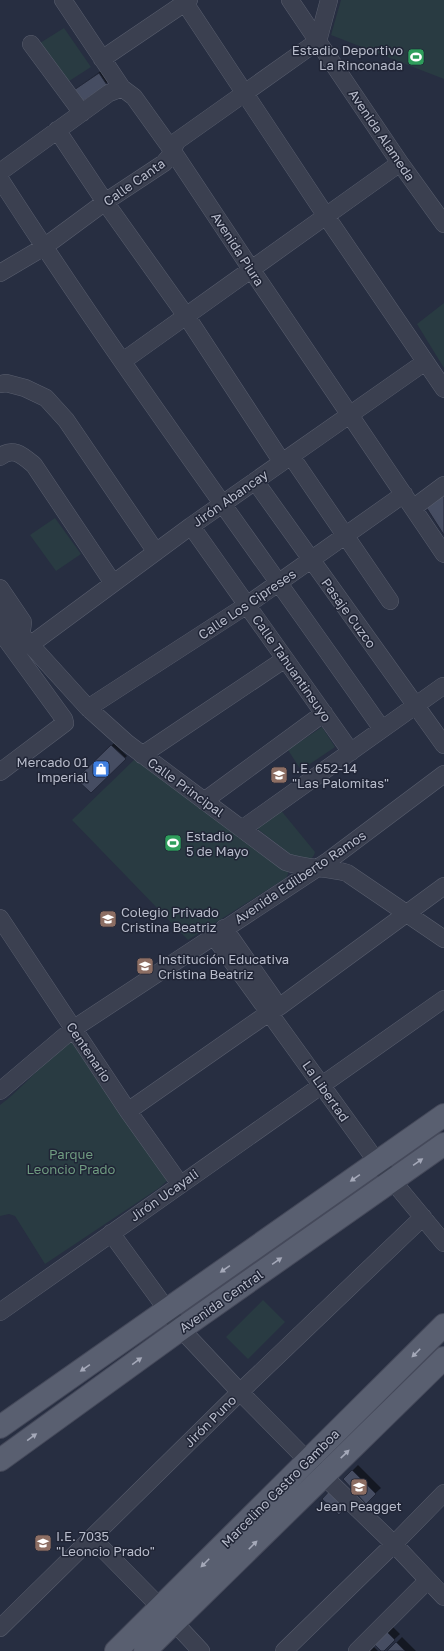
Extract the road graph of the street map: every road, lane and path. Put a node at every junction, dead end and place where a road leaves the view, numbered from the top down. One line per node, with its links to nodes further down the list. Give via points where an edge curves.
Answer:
1 (63, 0): 7 (street, Avenida Piura)
2 (290, 0): 5 (street, Avenida Alameda)
3 (329, 0): 5 (street)
4 (185, 1): 7 (street); 9 (street)
5 (318, 41): 9 (street, Calle Canta); 13 (street, Avenida Alameda)
6 (31, 44): 10 (street)
7 (102, 59): 8 (street, Avenida Piura)
8 (122, 88): 10 (street, via 109,93); 12 (street, Avenida Piura, via 134,96)
9 (245, 94): 12 (street, Calle Canta, via 177,141); 17 (street)
10 (82, 113): 11 (street)
11 (57, 130): 14 (street); 16 (street)
12 (172, 150): 16 (street, Calle Canta, via 164,163); 20 (street, Avenida Piura)
13 (400, 163): 17 (street); 18 (street, Avenida Alameda)
14 (0, 172)
15 (0, 179): 19 (street)
16 (105, 202): 19 (street, Calle Canta); 22 (street)
17 (326, 216): 20 (street); 24 (street)
18 (444, 224)
19 (44, 247): 21 (street, Calle Canta); 23 (street)
20 (251, 269): 22 (street); 27 (street, Avenida Piura)
21 (0, 273)
22 (186, 316): 23 (street); 29 (street)
23 (123, 361): 33 (street)
24 (425, 362): 26 (street); 27 (street, Jirón Abancay)
25 (0, 384): 37 (street, via 25,388 46,398 66,420)
26 (444, 389)
27 (349, 415): 29 (street, Jirón Abancay); 32 (street, Avenida Piura)
28 (0, 457): 40 (street, via 8,451 19,453 34,465)
29 (286, 459): 30 (street, Jirón Abancay); 36 (street)
30 (255, 481): 33 (street, Jirón Abancay); 39 (street, Pasaje Cuzco)
31 (444, 485): 34 (street)
32 (404, 494): 34 (street, Avenida Piura); 36 (street, Calle Los Cipreses)
33 (221, 504): 35 (street, Jirón Abancay); 41 (street)
34 (413, 508): 38 (street, Avenida Piura)
35 (191, 526): 37 (street, Jirón Abancay); 44 (street, Calle Tahuantinsuyo)
36 (346, 535): 39 (street, Calle Los Cipreses); 43 (street)
37 (156, 552): 40 (street, Jirón Abancay)
38 (444, 554)
39 (311, 560): 41 (street, Calle Los Cipreses); 50 (street, Pasaje Cuzco)
40 (113, 583): 47 (street, Jirón Abancay)
41 (279, 583): 44 (street, Calle Los Cipreses); 53 (street)
42 (0, 588): 47 (street, via 23,622)
43 (390, 601)
44 (247, 605): 48 (street, Calle Tahuantinsuyo); 51 (street, Calle Los Cipreses)
45 (0, 611): 47 (street, Calle Principal)
46 (0, 631): 57 (street, via 65,723)
47 (25, 639): 51 (street, Calle Principal)
48 (286, 659): 52 (street, Calle Tahuantinsuyo); 56 (street)
49 (443, 686): 50 (street)
50 (415, 705): 53 (street); 54 (street, Pasaje Cuzco)
51 (88, 708): 56 (street, Calle Principal)
52 (324, 713): 55 (street, Calle Tahuantinsuyo); 59 (street)
53 (382, 729): 55 (street)
54 (444, 745)
55 (351, 752): 60 (street)
56 (142, 755): 59 (street, Calle Principal)
57 (0, 772)
58 (444, 774): 61 (street, Avenida Edilberto Ramos)
59 (204, 801): 60 (street, Calle Principal)
60 (242, 829): 61 (street, Calle Principal, via 286,862)
61 (316, 868): 63 (street, Calle Principal, via 347,873); 65 (street, Avenida Edilberto Ramos)
62 (444, 886): 63 (street)
63 (407, 914): 66 (street, Calle Principal); 68 (street)
64 (1, 922): 69 (street, Centenario)
65 (219, 932): 68 (street, La Libertad); 69 (street, Avenida Edilberto Ramos)
66 (444, 939)
67 (444, 999): 71 (street, Jirón Ucayali)
68 (274, 1009): 71 (street, La Libertad); 72 (street)
69 (73, 1029): 70 (street, Avenida Edilberto Ramos); 72 (street, Centenario)
70 (3, 1083)
71 (327, 1083): 75 (street, La Libertad); 77 (street, Jirón Ucayali)
72 (128, 1111): 77 (street, Centenario)
73 (444, 1115): 75 (main road, Avenida Central)
74 (444, 1144): 76 (main road, Avenida Central, one-way to 74)
75 (380, 1159): 76 (street, La Libertad); 82 (main road, Avenida Central, one-way to 82)
76 (395, 1178): 78 (street, La Libertad); 79 (street, La Libertad); 85 (main road, Avenida Central, one-way to 76)
77 (180, 1184): 80 (street, Jirón Ucayali)
78 (423, 1216): 81 (street, La Libertad); 87 (street, Jirón Puno)
79 (444, 1227)
80 (111, 1233): 82 (street); 83 (street, Jirón Ucayali)
81 (444, 1243)
82 (167, 1310): 85 (street); 88 (main road, Avenida Central, one-way to 88)
83 (0, 1312)
84 (444, 1325): 90 (main road, Marcelino Castro Gamboa, one-way to 90)
85 (181, 1329): 87 (street); 89 (main road, Avenida Central, one-way to 85)
86 (444, 1358): 90 (main road, Marcelino Castro Gamboa, one-way to 86)
87 (240, 1392): 90 (street); 92 (street, Jirón Puno)
88 (0, 1427)
89 (0, 1460)
90 (316, 1468): 93 (street); 96 (main road, Marcelino Castro Gamboa)
91 (444, 1493): 93 (street)
92 (92, 1538): 96 (street); 97 (street, Jirón Puno)
93 (394, 1544): 94 (street); 101 (street)
94 (428, 1580): 95 (street); 102 (street)
95 (444, 1597)
96 (167, 1615): 98 (main road, Marcelino Castro Gamboa); 99 (main road, Marcelino Castro Gamboa); 100 (street)
97 (0, 1628)
98 (116, 1651)
99 (145, 1651)
100 (201, 1651)
101 (284, 1651)
102 (357, 1651)

